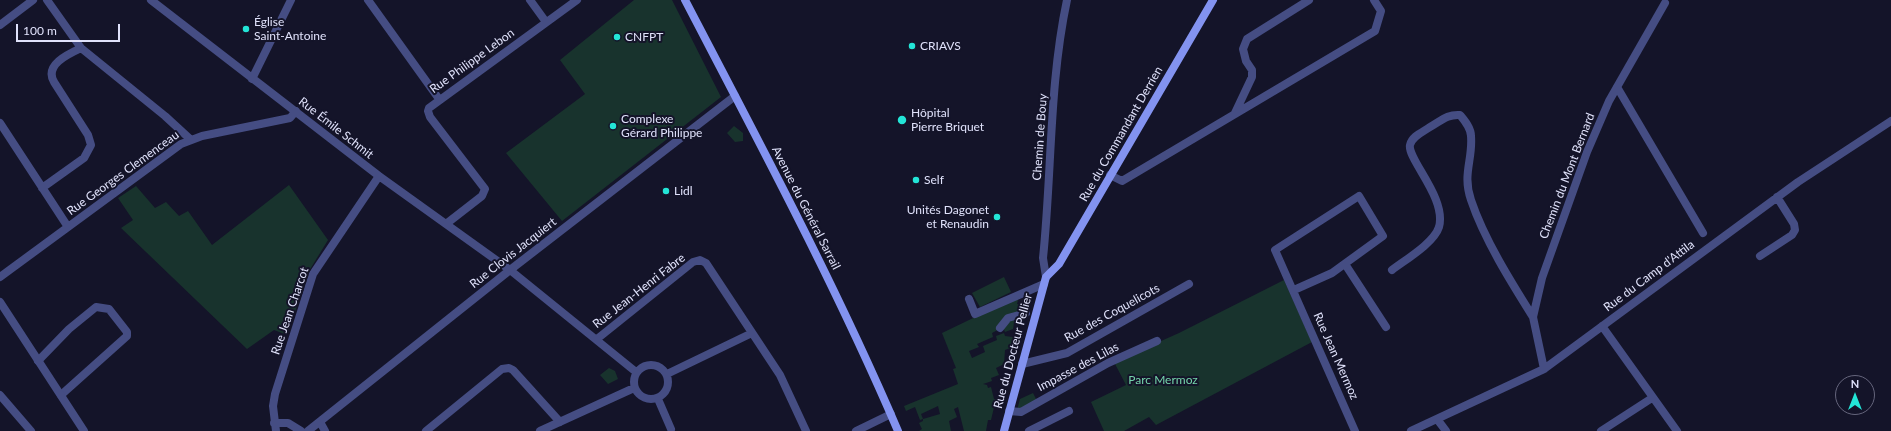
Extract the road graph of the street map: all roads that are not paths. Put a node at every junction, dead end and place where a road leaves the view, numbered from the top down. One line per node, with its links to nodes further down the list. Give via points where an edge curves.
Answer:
1 (33, 0): 15 (street)
2 (47, 0): 16 (street)
3 (151, 0): 17 (street, Rue Émile Schmit)
4 (291, 0): 17 (street)
5 (368, 0): 20 (street)
6 (530, 0): 14 (street)
7 (577, 0): 14 (street, Rue Philippe Lebon)
8 (685, 0): 19 (main road, Avenue du Général Sarrail)
9 (1067, 0): 38 (street, Chemin de Bouy, via 1060,36 1052,125 1043,258)
10 (1213, 0): 26 (main road, Rue du Commandant Derrien)
11 (1309, 0): 22 (street, via 1247,39 1243,50 1252,70 1252,77)
12 (1374, 0): 22 (street, via 1381,11 1375,31)
13 (1665, 3): 18 (street, Chemin du Mont Bernard)
14 (546, 22): 20 (street, Rue Philippe Lebon)
15 (0, 25)
16 (81, 48): 25 (street); 28 (street, via 57,63 51,74 88,135 91,146 84,158)
17 (252, 79): 21 (street, Rue Émile Schmit)
18 (1617, 86): 32 (street); 44 (street, Chemin du Mont Bernard, via 1587,152 1542,278)
19 (735, 96): 35 (street, Rue Clovis Jacquiert); 63 (main road, Avenue du Général Sarrail, via 843,309)
20 (439, 99): 30 (street, Rue Philippe Lebon, via 429,108 430,117 485,189 482,196)
21 (296, 111): 25 (street, Rue Georges Clemenceau, via 290,118); 27 (street, Rue Émile Schmit)
22 (1235, 113): 26 (street, via 1122,181)
23 (1891, 121): 29 (street, Rue du Camp d'Attila)
24 (0, 123): 28 (street)
25 (190, 139): 31 (street, Rue Georges Clemenceau)
26 (1110, 175): 38 (main road, Rue du Commandant Derrien, via 1059,264)
27 (379, 176): 30 (street, Rue Émile Schmit); 67 (street, Rue Jean Charcot, via 313,274 272,406)
28 (42, 188): 31 (street)
29 (1777, 197): 33 (street, via 1795,230 1792,235); 45 (street, Rue du Camp d'Attila)
30 (446, 224): 35 (street, Rue Émile Schmit)
31 (68, 228): 37 (street, Rue Georges Clemenceau)
32 (1703, 233)
33 (1760, 256)
34 (1344, 264): 40 (street, Rue Jean Mermoz, via 1332,273); 40 (street, Rue Jean Mermoz, via 1383,236 1359,196 1275,250); 46 (street)
35 (510, 270): 49 (street, Rue Jean-Henri Fabre); 65 (street, Rue Clovis Jacquiert)
36 (1392, 270): 44 (street, via 1432,239 1439,228 1440,219 1431,188 1410,152 1410,144 1415,137 1451,114 1460,115 1472,136 1466,179 1471,200 1484,232)
37 (0, 277)
38 (1045, 280): 41 (street, via 975,314); 52 (main road, Rue du Docteur Pellier)
39 (1189, 284): 52 (street, Rue des Coquelicots, via 1067,353)
40 (1294, 290): 81 (street, Rue Jean Mermoz)
41 (969, 299)
42 (0, 302): 51 (street)
43 (1026, 313): 47 (street, via 1008,318)
44 (1532, 317): 53 (street, Chemin du Mont Bernard)
45 (1602, 326): 53 (street, Rue du Camp d'Attila); 60 (street)
46 (1386, 327)
47 (1000, 328)
48 (752, 334): 49 (street, Rue Jean-Henri Fabre, via 706,263 700,260 693,262); 55 (street); 77 (street, Rue Jean-Henri Fabre, via 780,376)
49 (597, 339): 54 (street)
50 (1157, 341): 61 (street, Impasse des Lilas, via 1108,363 1021,412)
51 (38, 361): 58 (street); 58 (street, via 69,329 96,307 109,309 128,332 127,336)
52 (1022, 364): 61 (main road, Rue du Docteur Pellier)
53 (1544, 370): 64 (street, Rue du Camp d'Attila)
54 (636, 372): 55 (street, via 652,365 658,366); 56 (street)
55 (666, 374): 59 (street, via 667,388)
56 (634, 388): 59 (street, via 646,399); 66 (street)
57 (0, 395): 70 (street)
58 (61, 395): 71 (street)
59 (658, 398): 68 (street)
60 (1652, 398): 84 (street); 85 (street)
61 (1009, 411): 69 (main road, Rue du Docteur Pellier)
62 (1069, 411): 80 (street)
63 (891, 414): 78 (street); 79 (main road, Avenue du Général Sarrail)
64 (1437, 419): 82 (street, Rue du Camp d'Attila); 83 (street)
65 (320, 422): 73 (street, Rue Clovis Jacquiert); 74 (street)
66 (560, 422): 75 (street, via 513,370 508,368 502,369); 76 (street)
67 (275, 427): 72 (street, via 288,422)
68 (671, 428)
69 (1006, 430)
70 (31, 431)
71 (84, 431)
72 (301, 431)
73 (308, 431)
74 (325, 431)
75 (426, 431)
76 (540, 431)
77 (806, 431)
78 (856, 431)
79 (898, 431)
80 (1030, 431)
81 (1355, 431)
82 (1411, 431)
83 (1446, 431)
84 (1600, 431)
85 (1677, 431)

